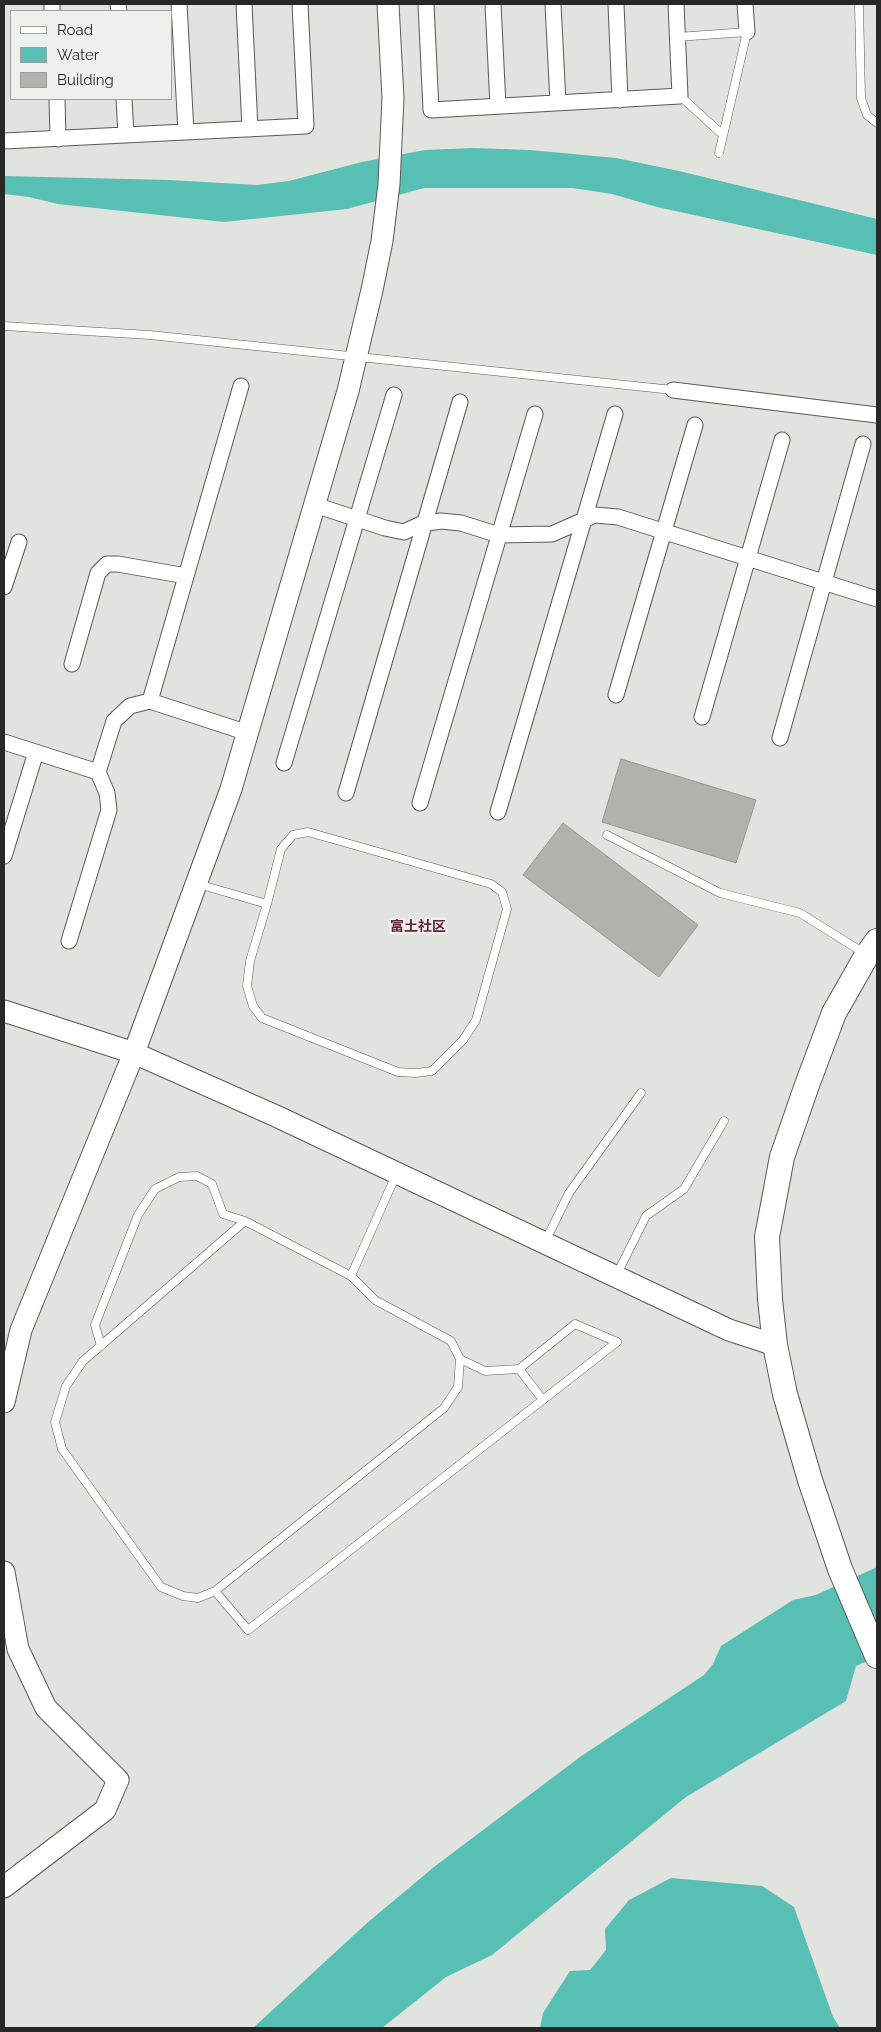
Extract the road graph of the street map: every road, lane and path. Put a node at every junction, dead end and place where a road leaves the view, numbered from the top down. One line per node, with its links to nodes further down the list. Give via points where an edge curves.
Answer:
1 (179, 4): 22 (street)
2 (244, 4): 21 (street)
3 (300, 4): 21 (street, via 306,126)
4 (388, 4): 29 (main road, via 392,151 372,290)
5 (426, 4): 19 (street, via 431,110)
6 (493, 4): 19 (street)
7 (553, 4): 18 (street)
8 (616, 4): 17 (street)
9 (676, 4): 13 (street)
10 (745, 4): 12 (street)
11 (859, 4): 20 (lane, via 861,98 867,115)
12 (747, 32): 13 (lane); 24 (lane)
13 (677, 37): 14 (street)
14 (680, 96): 17 (street); 24 (lane)
15 (56, 100): 25 (street)
16 (124, 100): 23 (street)
17 (620, 100): 18 (street)
18 (558, 103): 19 (street)
19 (498, 106)
20 (877, 123)
21 (250, 129): 22 (street)
22 (186, 132): 23 (street)
23 (126, 135): 25 (street)
24 (724, 135): 27 (lane)
25 (58, 138): 26 (street)
26 (4, 141)
27 (719, 153)
28 (4, 326): 29 (lane, via 150,335)
29 (356, 358): 31 (lane); 40 (main road)
30 (241, 386): 48 (street)
31 (673, 390): 36 (street)
32 (394, 395): 41 (street)
33 (460, 402): 43 (street)
34 (535, 414): 45 (street)
35 (615, 414): 42 (street)
36 (877, 416)
37 (695, 425): 44 (street)
38 (782, 440): 47 (street)
39 (863, 444): 49 (street)
40 (315, 504): 41 (street); 56 (main road)
41 (357, 519): 43 (street, via 404,532); 60 (street)
42 (583, 520): 44 (street, via 595,515 618,517); 45 (street, via 552,534); 64 (street)
43 (424, 524): 45 (street, via 440,521 461,523); 62 (street)
44 (664, 531): 47 (street); 53 (street)
45 (499, 536): 63 (street)
46 (19, 542): 50 (street)
47 (748, 558): 49 (street); 55 (street)
48 (186, 576): 52 (street, via 107,564 98,573); 54 (street)
49 (824, 582): 51 (street); 57 (street)
50 (4, 587)
51 (877, 599)
52 (72, 664)
53 (616, 695)
54 (150, 700): 56 (street); 61 (street, via 130,706 114,721)
55 (702, 716)
56 (248, 733): 67 (main road)
57 (780, 738)
58 (4, 742): 59 (street)
59 (36, 752): 61 (street); 66 (street)
60 (284, 763)
61 (98, 772): 69 (street, via 107,793 109,810)
62 (346, 793)
63 (420, 803)
64 (498, 812)
65 (607, 835): 70 (lane, via 720,893 800,913)
66 (4, 856)
67 (196, 884): 68 (lane); 72 (main road)
68 (267, 904): 68 (lane, via 281,848 293,835 308,832 491,884 502,892 507,909 476,1020 463,1040 432,1071 416,1073 398,1072 262,1018 253,1006 247,986 250,961)
69 (69, 941)
70 (872, 948): 80 (main road, via 834,1013 782,1157 767,1237)
71 (4, 1011): 72 (main road)
72 (134, 1053): 75 (main road); 84 (main road, via 21,1330)
73 (641, 1093): 77 (lane, via 568,1193)
74 (724, 1120): 79 (lane, via 684,1189 646,1216)
75 (397, 1173): 77 (main road); 78 (lane)
76 (245, 1221): 78 (lane); 81 (lane); 81 (lane, via 223,1214 212,1184 197,1176 179,1177 155,1189 138,1215 96,1325)
77 (545, 1242): 79 (main road)
78 (351, 1276): 82 (lane, via 376,1300 451,1341)
79 (616, 1276): 80 (main road, via 729,1330)
80 (775, 1345): 89 (main road, via 785,1394 810,1480 840,1569)
81 (101, 1346): 88 (lane, via 83,1361 66,1386 55,1422 62,1449 161,1587 182,1596 198,1598)
82 (460, 1359): 83 (lane, via 485,1371); 88 (lane, via 458,1387 444,1408)
83 (519, 1368): 85 (lane); 85 (lane, via 575,1324 617,1342)
84 (7, 1372): 86 (main road)
85 (542, 1400): 88 (lane, via 248,1630)
86 (4, 1402)
87 (4, 1572): 90 (main road, via 18,1649 46,1708 118,1780 105,1810)
88 (215, 1591)
89 (877, 1656)
90 (4, 1887)

